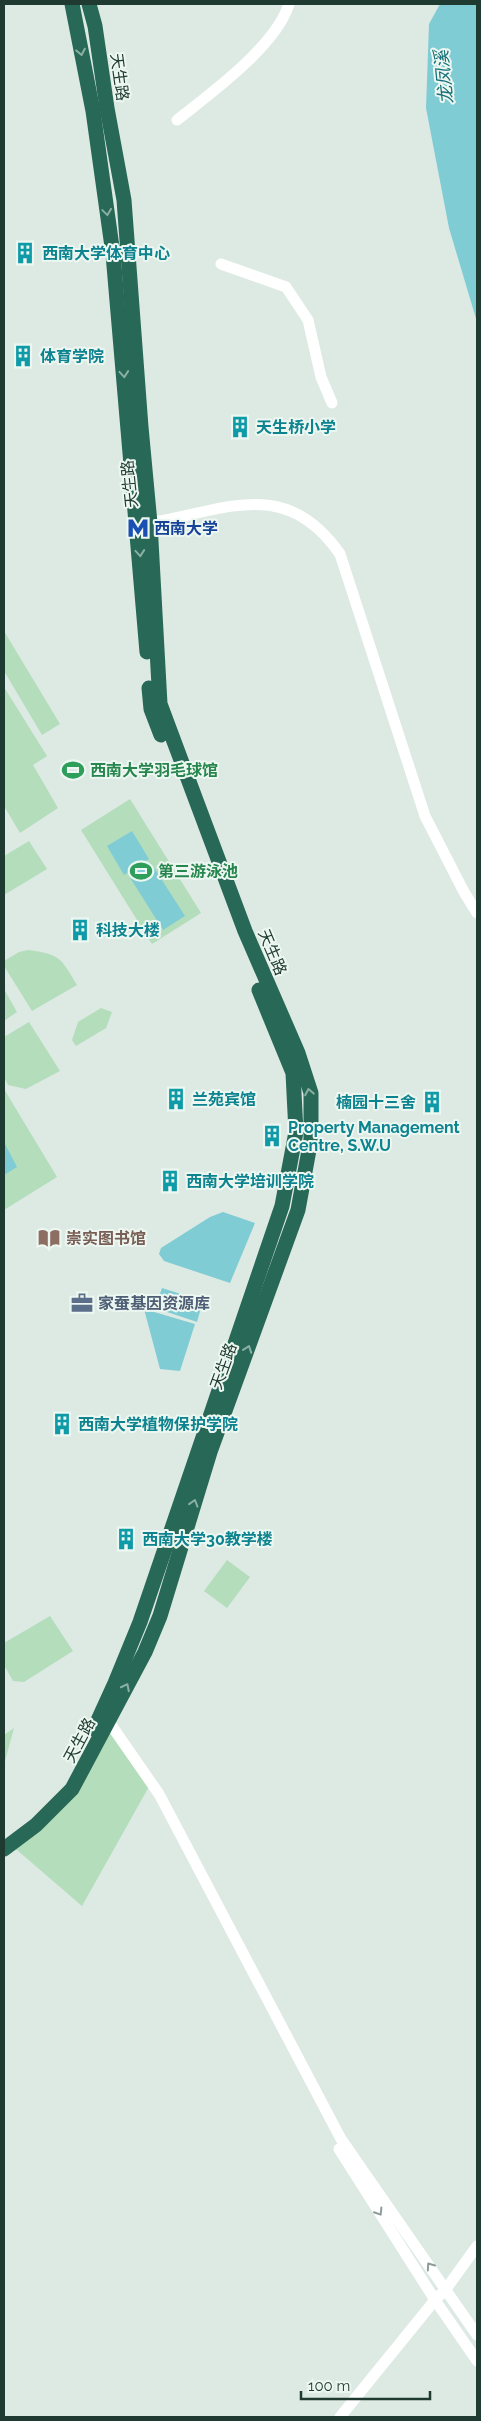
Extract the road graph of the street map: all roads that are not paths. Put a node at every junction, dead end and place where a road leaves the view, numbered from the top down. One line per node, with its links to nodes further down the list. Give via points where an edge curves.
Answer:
1 (72, 4): 7 (highway, 天生路, one-way to 7, via 93,111 113,254)
2 (89, 4): 7 (highway, 天生路, via 124,200)
3 (289, 4): 4 (street, via 286,14 268,37 225,83)
4 (177, 120)
5 (221, 264): 6 (street, via 286,288 308,320 321,377)
6 (332, 402)
7 (144, 524): 8 (street, via 253,503 270,504 294,512 329,539 340,554 425,816); 9 (highway, 天生路, one-way to 7, via 160,1616 210,1452 298,1210 311,1139 311,1093 298,1053 245,931 160,704); 10 (highway, 天生路, one-way to 10, via 150,709 293,1074 296,1132 282,1206 140,1622 115,1683 76,1766 64,1784 43,1806)
8 (477, 913)
9 (108, 1722): 11 (highway, 天生路, via 72,1789 36,1825); 12 (street, via 159,1794)
10 (4, 1837)
11 (4, 1849)
12 (292, 2046): 14 (street, one-way to 12, via 341,2139); 15 (street, one-way to 15, via 336,2145)
13 (477, 2246): 14 (street)
14 (446, 2290): 15 (street); 16 (street)
15 (435, 2300): 17 (street); 18 (street)
16 (477, 2335)
17 (477, 2361)
18 (340, 2417)

